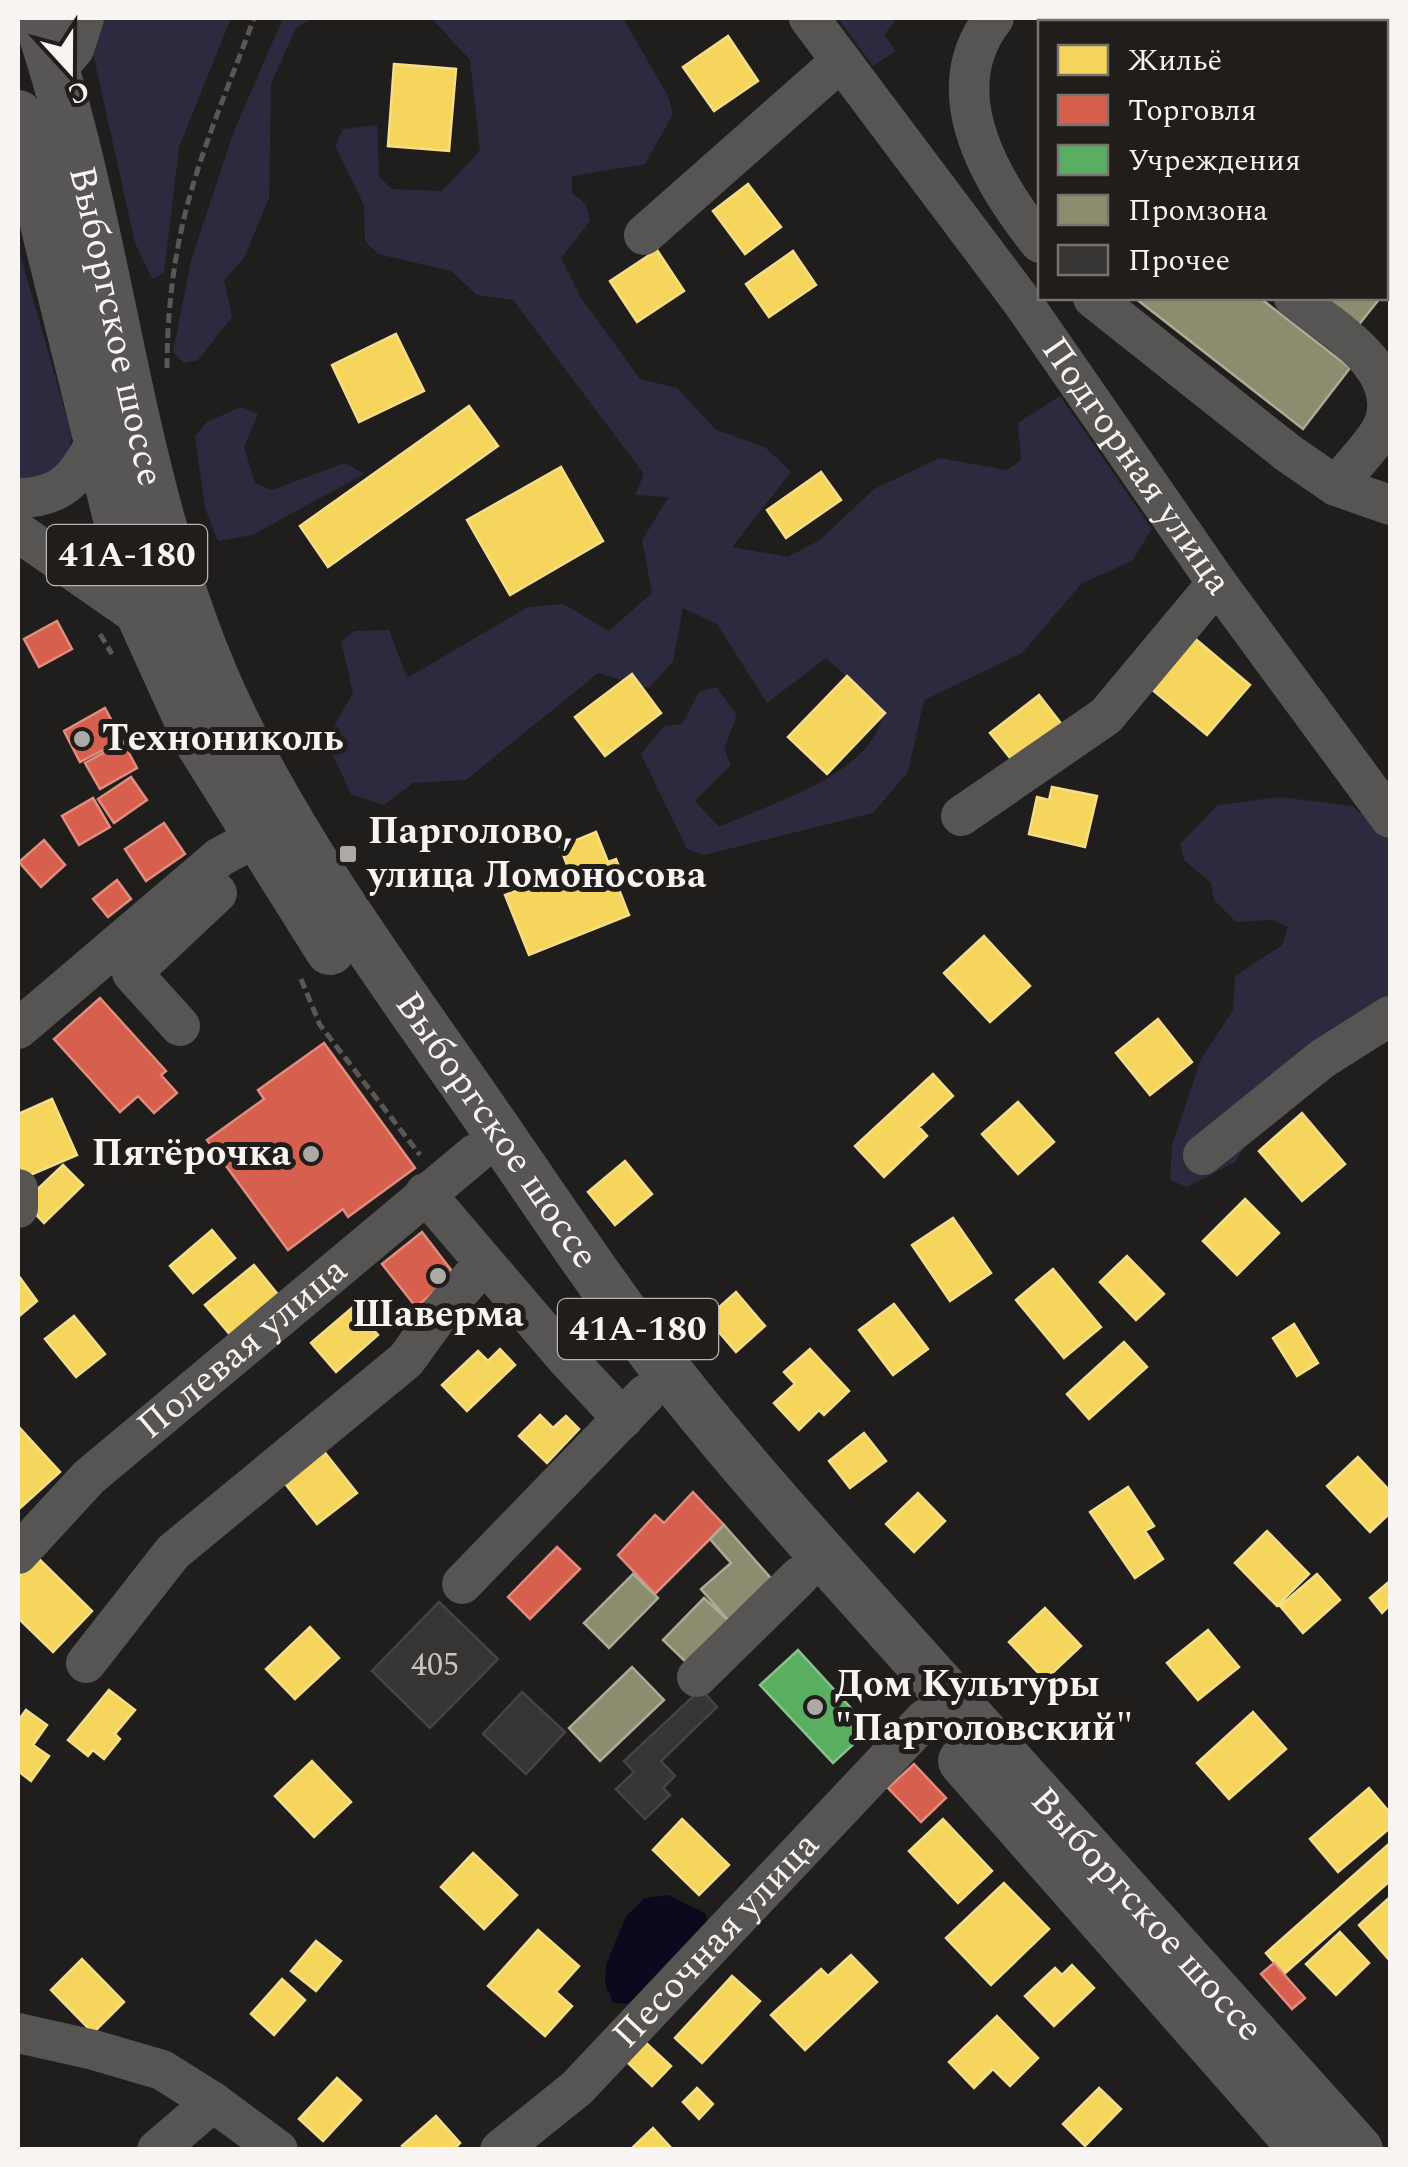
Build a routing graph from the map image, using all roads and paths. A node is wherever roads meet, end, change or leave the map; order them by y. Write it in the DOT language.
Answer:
graph roads {
  1 [pos="38,18"];
  2 [pos="84,18"];
  3 [pos="254,18"];
  4 [pos="810,18"];
  5 [pos="994,18"];
  6 [pos="841,61"];
  7 [pos="56,70"];
  8 [pos="18,116"];
  9 [pos="644,235"];
  10 [pos="1038,242"];
  11 [pos="1096,300"];
  12 [pos="1297,300"];
  13 [pos="166,375"];
  14 [pos="98,438"];
  15 [pos="1336,486"];
  16 [pos="18,498"];
  17 [pos="1390,505"];
  18 [pos="20,539"];
  19 [pos="1217,583"];
  20 [pos="143,619"];
  21 [pos="961,816"];
  22 [pos="1390,818"];
  23 [pos="263,847"];
  24 [pos="298,971"];
  25 [pos="1390,1016"];
  26 [pos="180,1026"];
  27 [pos="18,1028"];
  28 [pos="1203,1155"];
  29 [pos="447,1176"];
  30 [pos="18,1189"];
  31 [pos="18,1208"];
  32 [pos="484,1262"];
  33 [pos="635,1407"];
  34 [pos="18,1554"];
  35 [pos="800,1576"];
  36 [pos="462,1584"];
  37 [pos="86,1664"];
  38 [pos="697,1677"];
  39 [pos="925,1719"];
  40 [pos="18,2033"];
  41 [pos="213,2102"];
  42 [pos="157,2150"];
  43 [pos="278,2150"];
  44 [pos="500,2150"];
  45 [pos="1305,2150"];
  46 [pos="1358,2150"];
  1 -- 7 [label="main road, Выборгское шоссе / 41А-180"];
  2 -- 7 [label="street"];
  3 -- 13 [label="path"];
  4 -- 6 [label="street, Подгорная улица"];
  5 -- 10 [label="street"];
  6 -- 9 [label="street"];
  6 -- 19 [label="street, Подгорная улица"];
  7 -- 46 [label="main road, Выборгское шоссе / 41А-180"];
  8 -- 14 [label="main road, Выборгское шоссе / 41А-180"];
  11 -- 15 [label="street"];
  12 -- 15 [label="street"];
  14 -- 16 [label="street"];
  14 -- 20 [label="main road, Выборгское шоссе / 41А-180"];
  15 -- 17 [label="street"];
  18 -- 20 [label="street"];
  19 -- 21 [label="street"];
  19 -- 22 [label="street, Подгорная улица"];
  20 -- 23 [label="main road, Выборгское шоссе / 41А-180"];
  23 -- 26 [label="street"];
  23 -- 27 [label="street"];
  23 -- 29 [label="main road, Выборгское шоссе / 41А-180"];
  24 -- 29 [label="path"];
  25 -- 28 [label="street"];
  29 -- 32 [label="street"];
  29 -- 33 [label="main road, Выборгское шоссе / 41А-180"];
  29 -- 34 [label="street, Полевая улица"];
  30 -- 31 [label="street"];
  32 -- 33 [label="street"];
  32 -- 37 [label="street"];
  33 -- 35 [label="main road, Выборгское шоссе / 41А-180"];
  33 -- 36 [label="street"];
  35 -- 38 [label="street"];
  35 -- 39 [label="main road, Выборгское шоссе / 41А-180"];
  39 -- 44 [label="street, Песочная улица"];
  39 -- 45 [label="main road, Выборгское шоссе / 41А-180"];
  40 -- 41 [label="street"];
  41 -- 42 [label="street"];
  41 -- 43 [label="street"];
}
